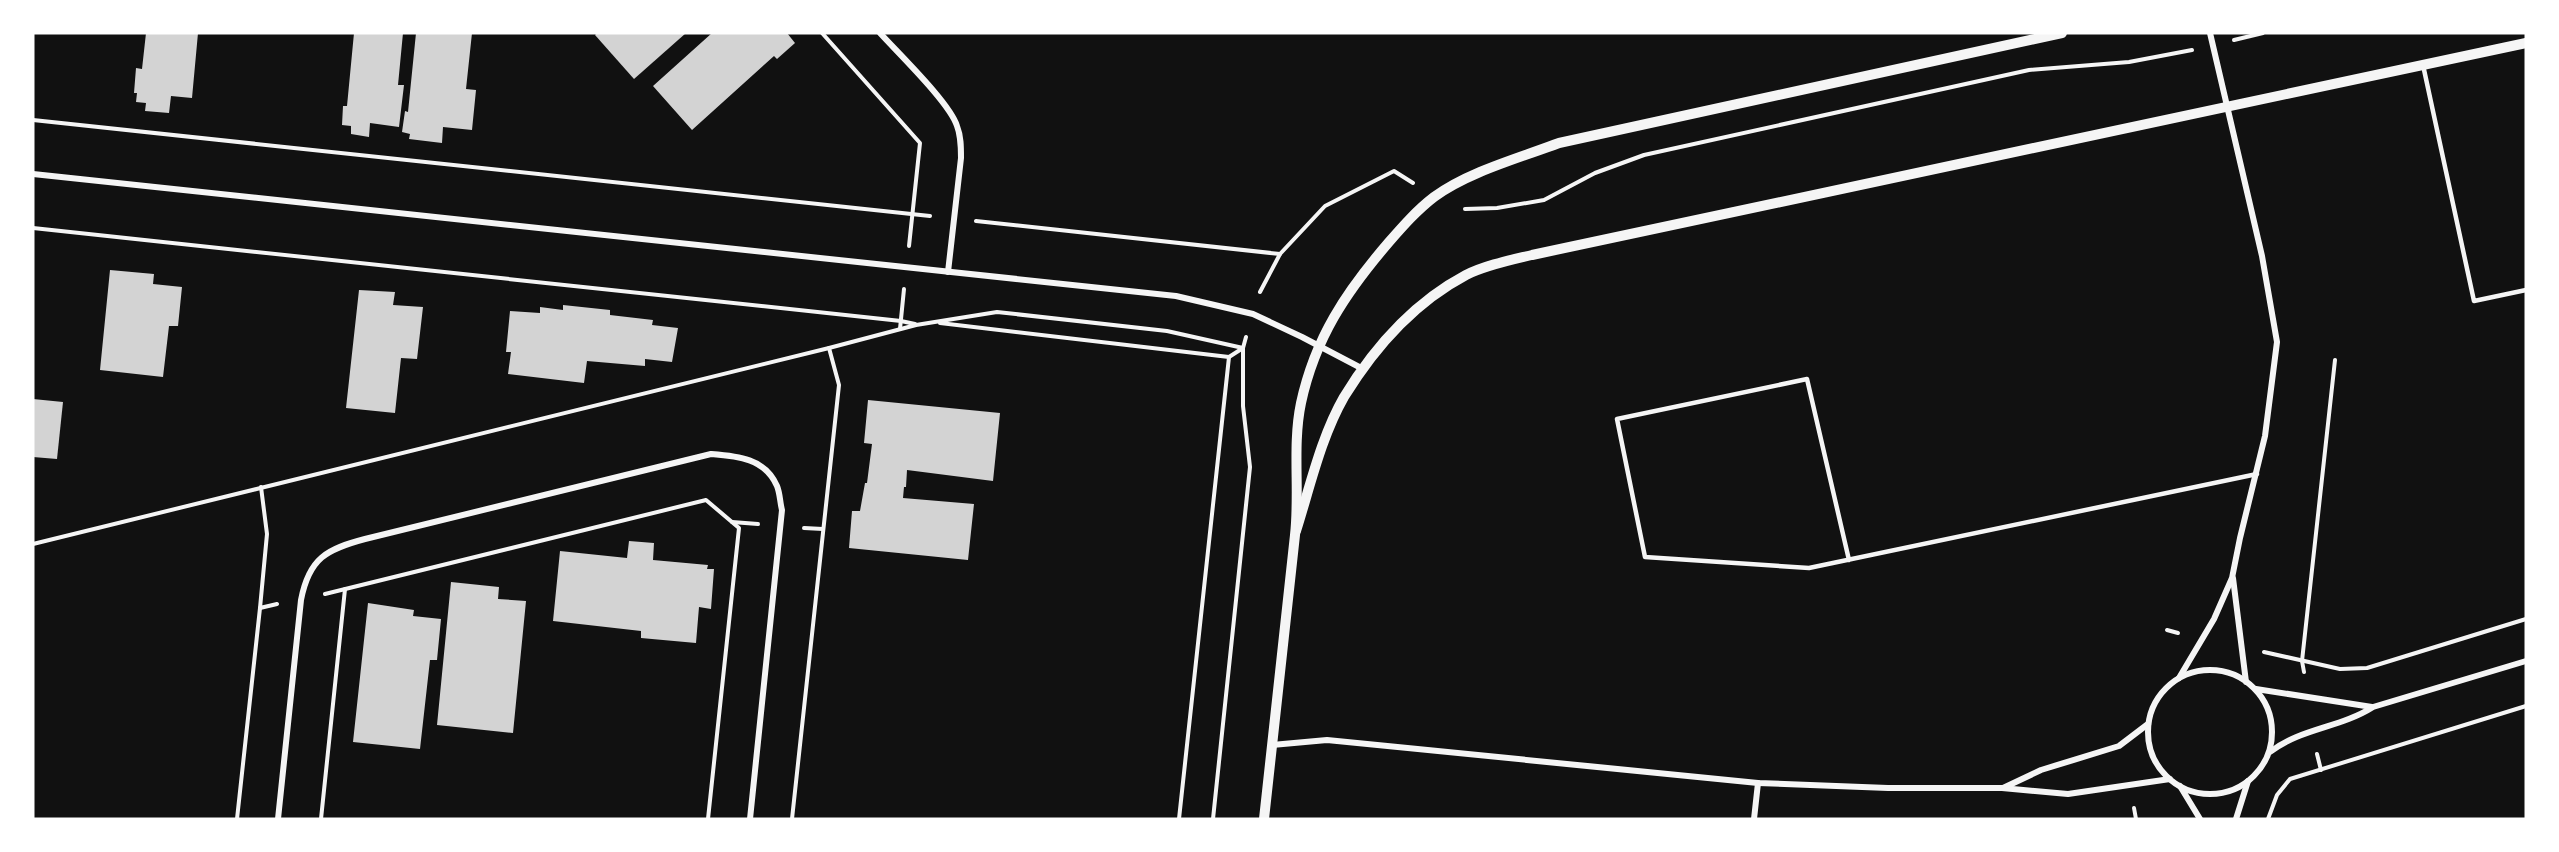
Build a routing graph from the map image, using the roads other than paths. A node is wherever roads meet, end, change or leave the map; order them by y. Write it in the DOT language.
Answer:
graph roads {
  1 [pos="880,33"];
  2 [pos="2062,33"];
  3 [pos="2210,33"];
  4 [pos="2526,43"];
  5 [pos="2423,65"];
  6 [pos="2226,108"];
  7 [pos="33,174"];
  8 [pos="948,272"];
  9 [pos="2526,290"];
  10 [pos="1319,346"];
  11 [pos="1363,370"];
  12 [pos="2257,474"];
  13 [pos="1296,531"];
  14 [pos="1849,560"];
  15 [pos="2232,578"];
  16 [pos="2526,661"];
  17 [pos="2179,678"];
  18 [pos="2246,682"];
  19 [pos="2256,689"];
  20 [pos="2373,707"];
  21 [pos="2148,724"];
  22 [pos="1272,745"];
  23 [pos="2270,752"];
  24 [pos="2170,779"];
  25 [pos="2248,781"];
  26 [pos="1758,783"];
  27 [pos="2180,786"];
  28 [pos="2002,788"];
  29 [pos="278,819"];
  30 [pos="750,819"];
  31 [pos="1264,819"];
  32 [pos="1754,819"];
  33 [pos="2200,819"];
  34 [pos="2236,819"];
  1 -- 8 [label="street"];
  2 -- 10 [label="street"];
  3 -- 6 [label="street"];
  4 -- 5 [label="street"];
  5 -- 6 [label="street"];
  5 -- 9 [label="lane"];
  6 -- 11 [label="street"];
  6 -- 12 [label="street"];
  7 -- 8 [label="street"];
  8 -- 10 [label="street"];
  10 -- 11 [label="street"];
  10 -- 13 [label="street"];
  11 -- 13 [label="street"];
  12 -- 14 [label="lane"];
  12 -- 15 [label="street"];
  13 -- 22 [label="street"];
  14 -- 14 [label="lane"];
  15 -- 17 [label="street"];
  15 -- 18 [label="street"];
  16 -- 20 [label="street"];
  17 -- 18 [label="street"];
  17 -- 21 [label="street"];
  18 -- 19 [label="street"];
  19 -- 20 [label="street"];
  19 -- 23 [label="street"];
  20 -- 23 [label="street"];
  21 -- 24 [label="street"];
  21 -- 28 [label="street"];
  22 -- 26 [label="street"];
  22 -- 31 [label="street"];
  23 -- 25 [label="street"];
  24 -- 27 [label="street"];
  24 -- 28 [label="street"];
  25 -- 27 [label="street"];
  25 -- 34 [label="street"];
  26 -- 28 [label="street"];
  26 -- 32 [label="street"];
  27 -- 33 [label="street"];
  29 -- 30 [label="street"];
}
